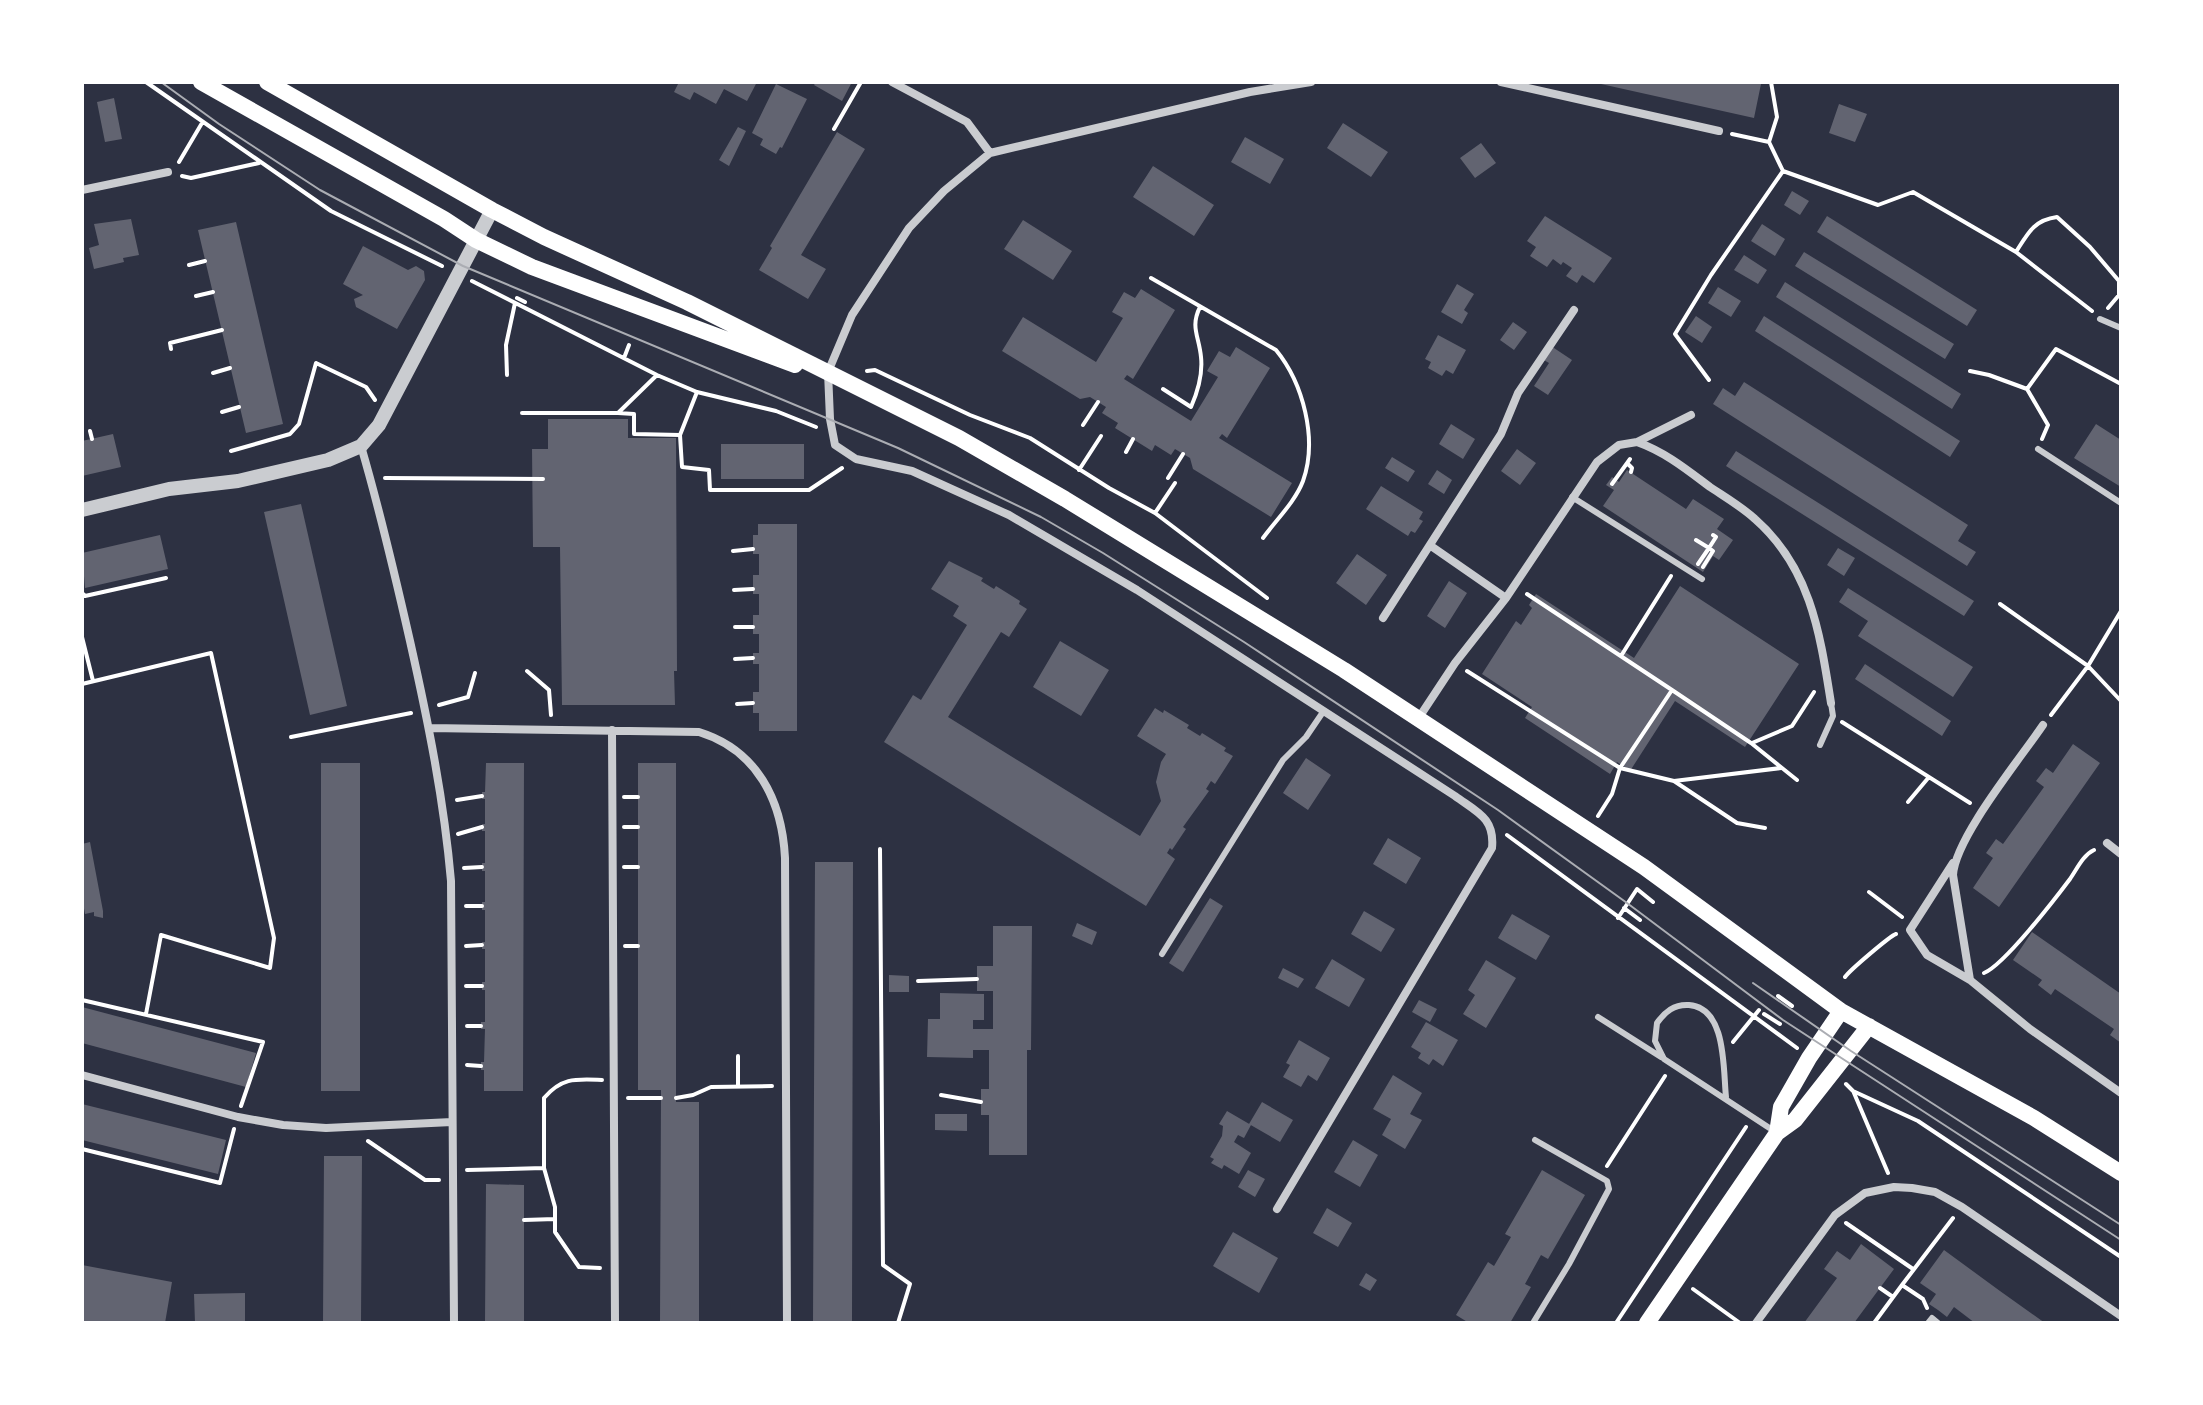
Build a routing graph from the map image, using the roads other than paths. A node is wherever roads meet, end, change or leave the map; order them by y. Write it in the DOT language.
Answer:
graph roads {
  1 [pos="201,82"];
  2 [pos="267,82"];
  3 [pos="892,82"];
  4 [pos="1246,82"];
  5 [pos="1311,82"];
  6 [pos="1501,82"];
  7 [pos="1250,92"];
  8 [pos="1719,131"];
  9 [pos="990,153"];
  10 [pos="168,172"];
  11 [pos="82,190"];
  12 [pos="492,210"];
  13 [pos="476,240"];
  14 [pos="1574,310"];
  15 [pos="2100,319"];
  16 [pos="2121,328"];
  17 [pos="828,372"];
  18 [pos="1691,415"];
  19 [pos="1637,442"];
  20 [pos="361,446"];
  21 [pos="2038,449"];
  22 [pos="1572,497"];
  23 [pos="2121,503"];
  24 [pos="82,510"];
  25 [pos="1431,546"];
  26 [pos="1702,579"];
  27 [pos="1506,598"];
  28 [pos="1383,618"];
  29 [pos="1831,703"];
  30 [pos="1323,712"];
  31 [pos="1418,719"];
  32 [pos="2043,725"];
  33 [pos="430,728"];
  34 [pos="612,730"];
  35 [pos="1820,745"];
  36 [pos="2107,843"];
  37 [pos="2121,854"];
  38 [pos="1954,862"];
  39 [pos="1162,954"];
  40 [pos="1970,980"];
  41 [pos="1841,1011"];
  42 [pos="1598,1017"];
  43 [pos="1869,1026"];
  44 [pos="1664,1059"];
  45 [pos="82,1075"];
  46 [pos="2121,1093"];
  47 [pos="1726,1097"];
  48 [pos="452,1122"];
  49 [pos="1777,1133"];
  50 [pos="1535,1140"];
  51 [pos="2121,1173"];
  52 [pos="1277,1209"];
  53 [pos="2121,1316"];
  54 [pos="454,1323"];
  55 [pos="615,1323"];
  56 [pos="787,1323"];
  57 [pos="1533,1323"];
  58 [pos="1647,1323"];
  59 [pos="1756,1323"];
  1 -- 13 [label="main road"];
  2 -- 12 [label="main road"];
  3 -- 9 [label="street"];
  4 -- 7 [label="street"];
  5 -- 7 [label="street"];
  6 -- 8 [label="street"];
  7 -- 9 [label="street"];
  9 -- 17 [label="street"];
  10 -- 11 [label="street"];
  12 -- 13 [label="street"];
  12 -- 17 [label="main road"];
  13 -- 17 [label="main road"];
  13 -- 20 [label="street"];
  14 -- 25 [label="street"];
  15 -- 16 [label="lane"];
  17 -- 30 [label="street"];
  17 -- 31 [label="main road"];
  18 -- 19 [label="street"];
  19 -- 22 [label="street"];
  19 -- 29 [label="street"];
  20 -- 24 [label="street"];
  20 -- 33 [label="street"];
  21 -- 23 [label="lane"];
  22 -- 26 [label="lane"];
  22 -- 27 [label="street"];
  25 -- 27 [label="street"];
  25 -- 28 [label="street"];
  27 -- 31 [label="street"];
  29 -- 35 [label="lane"];
  30 -- 39 [label="lane"];
  30 -- 52 [label="street"];
  31 -- 41 [label="main road"];
  32 -- 38 [label="street"];
  33 -- 34 [label="street"];
  33 -- 48 [label="street"];
  34 -- 55 [label="street"];
  34 -- 56 [label="street"];
  36 -- 37 [label="street"];
  38 -- 40 [label="street"];
  38 -- 40 [label="street"];
  40 -- 46 [label="street"];
  41 -- 43 [label="main road"];
  41 -- 49 [label="main road"];
  42 -- 44 [label="lane"];
  43 -- 49 [label="main road"];
  43 -- 51 [label="main road"];
  44 -- 47 [label="lane"];
  44 -- 47 [label="lane"];
  45 -- 48 [label="street"];
  47 -- 49 [label="lane"];
  48 -- 54 [label="street"];
  49 -- 58 [label="main road"];
  50 -- 57 [label="lane"];
  53 -- 59 [label="street"];
}
